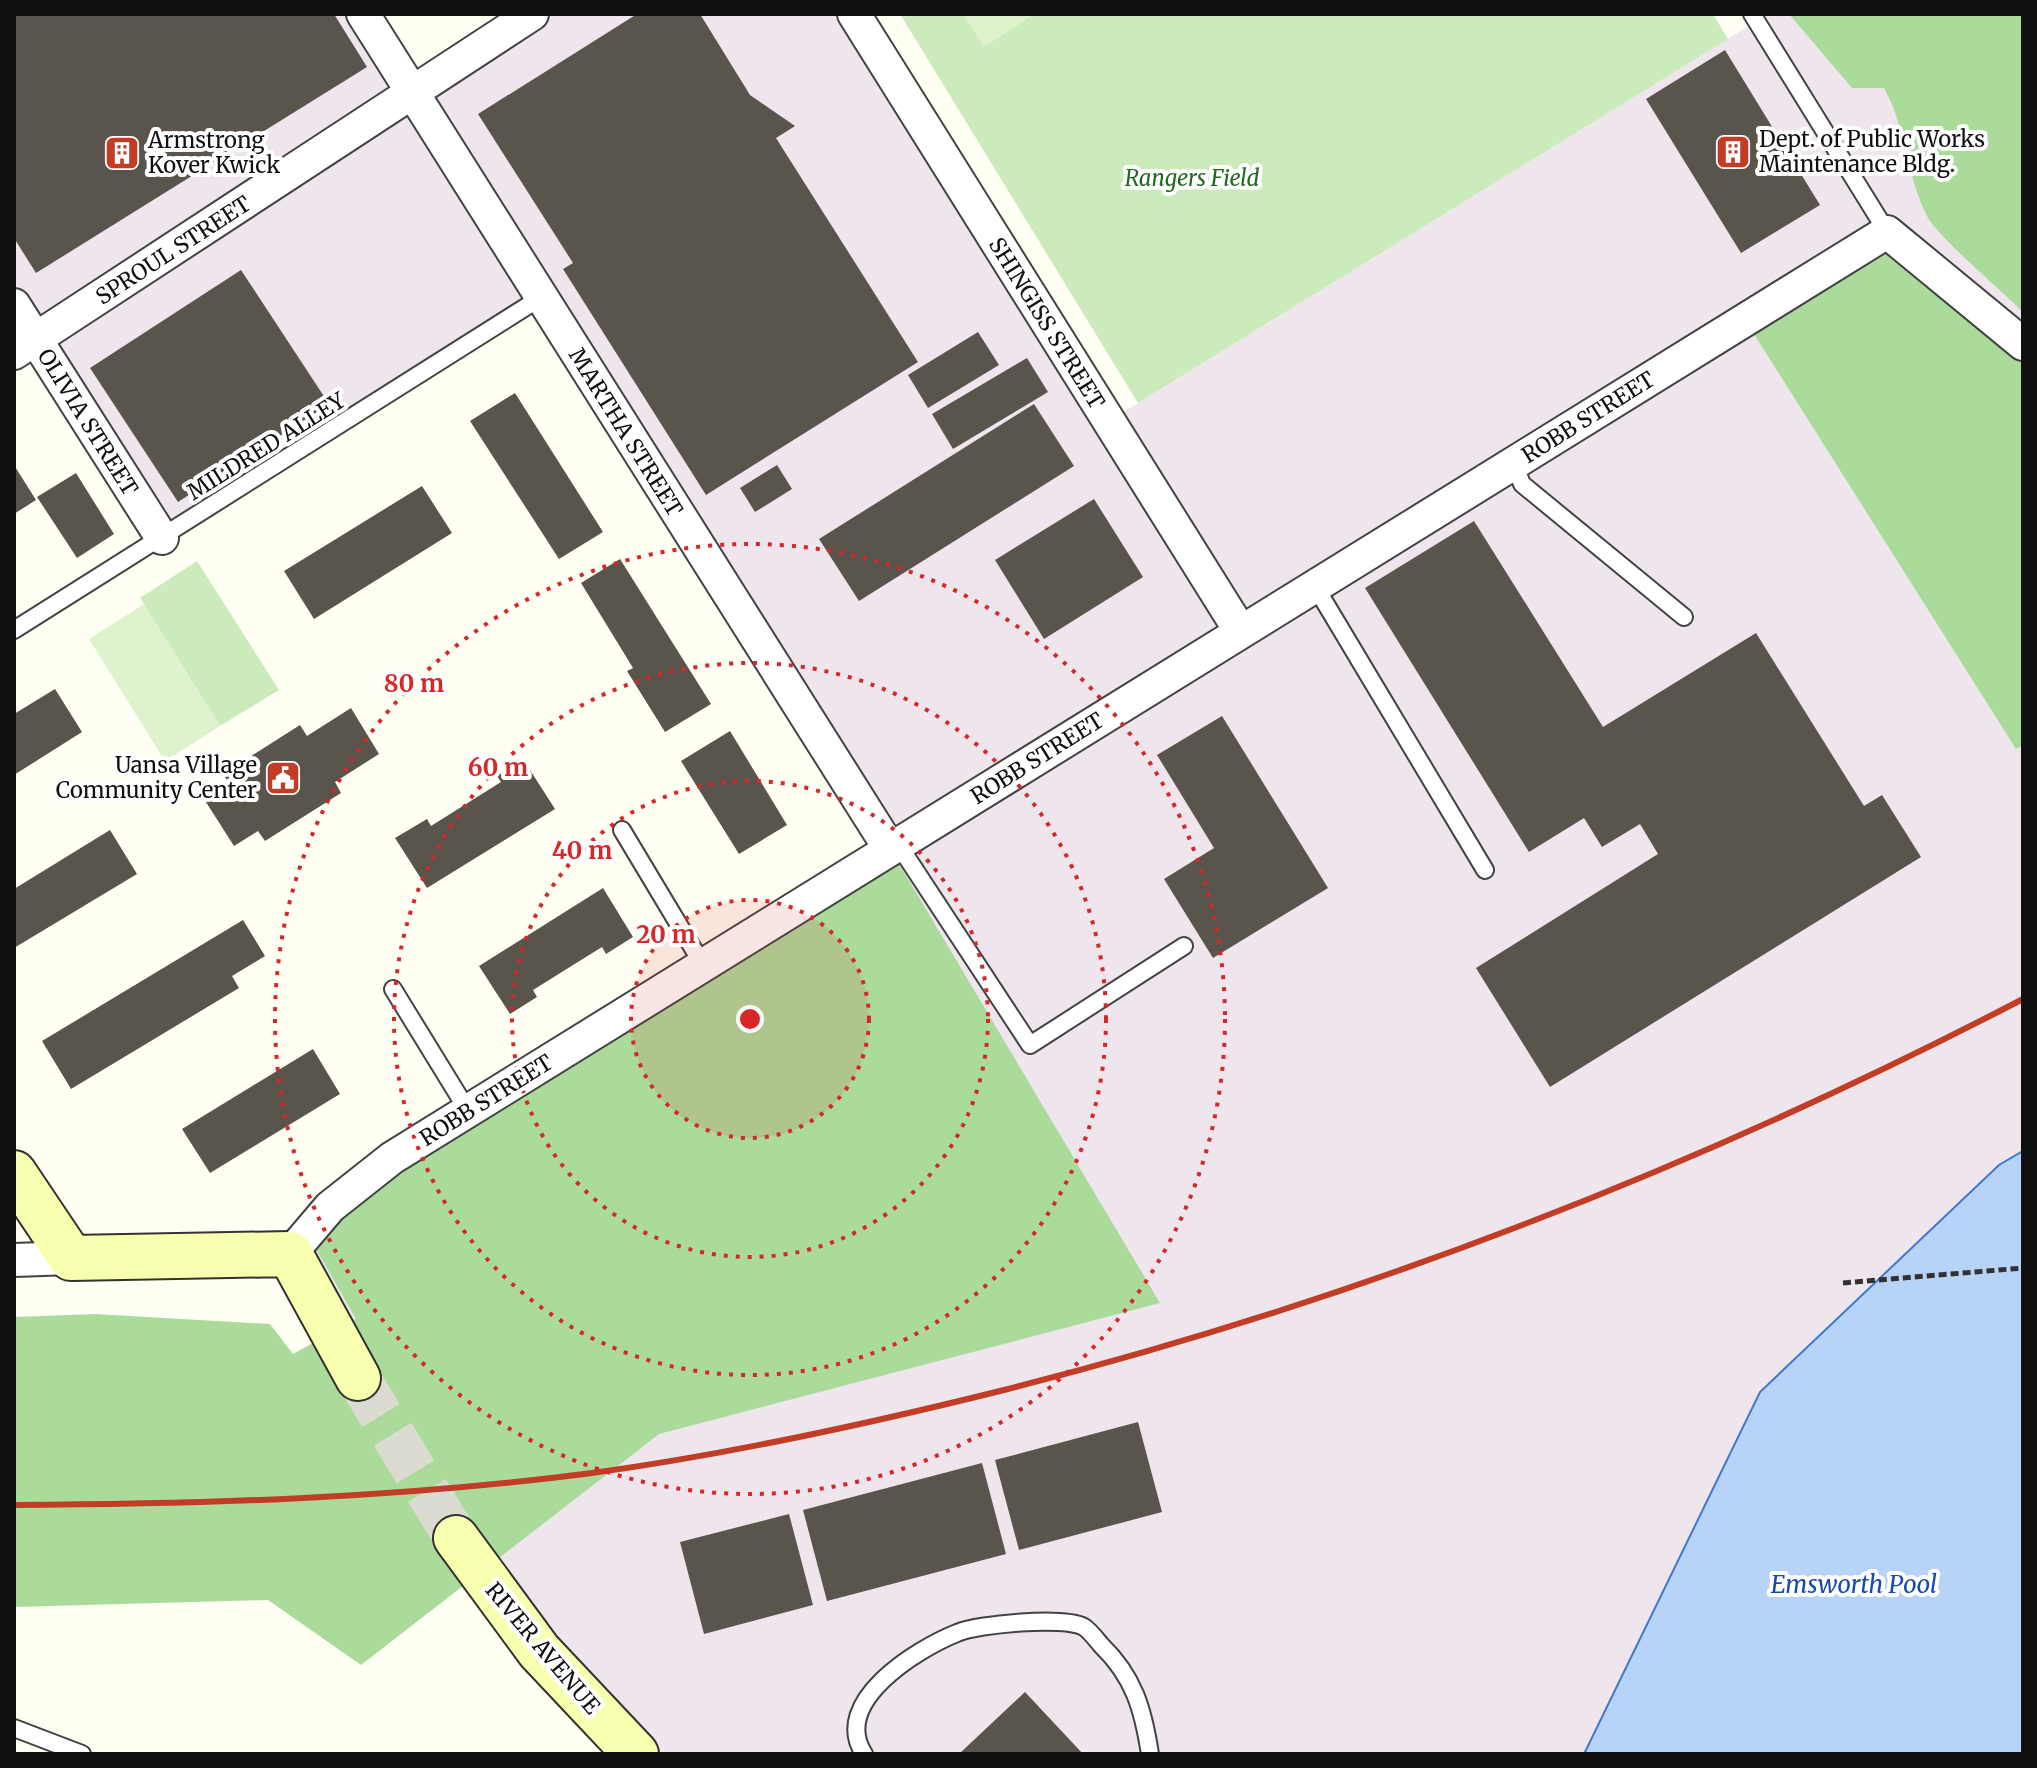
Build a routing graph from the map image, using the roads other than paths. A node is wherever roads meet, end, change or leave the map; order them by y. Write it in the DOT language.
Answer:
graph roads {
  1 [pos="363,14"];
  2 [pos="532,14"];
  3 [pos="854,14"];
  4 [pos="1752,14"];
  5 [pos="412,93"];
  6 [pos="1887,232"];
  7 [pos="540,298"];
  8 [pos="14,305"];
  9 [pos="2023,344"];
  10 [pos="25,346"];
  11 [pos="1514,463"];
  12 [pos="162,538"];
  13 [pos="1315,586"];
  14 [pos="1684,617"];
  15 [pos="14,630"];
  16 [pos="1241,632"];
  17 [pos="622,830"];
  18 [pos="894,847"];
  19 [pos="1485,870"];
  20 [pos="1184,946"];
  21 [pos="703,965"];
  22 [pos="393,989"];
  23 [pos="468,1111"];
  24 [pos="14,1173"];
  25 [pos="290,1254"];
  26 [pos="71,1258"];
  27 [pos="14,1260"];
  28 [pos="358,1378"];
  29 [pos="456,1538"];
  30 [pos="14,1728"];
  31 [pos="82,1754"];
  32 [pos="636,1754"];
  33 [pos="864,1754"];
  34 [pos="1150,1754"];
  1 -- 5 [label="street, MARTHA STREET"];
  2 -- 5 [label="street, SPROUL STREET"];
  3 -- 16 [label="street, SHINGISS STREET"];
  4 -- 6 [label="lane"];
  5 -- 7 [label="street, MARTHA STREET"];
  5 -- 10 [label="street, SPROUL STREET"];
  6 -- 9 [label="street"];
  6 -- 11 [label="street, ROBB STREET"];
  7 -- 12 [label="lane, MILDRED ALLEY"];
  7 -- 18 [label="street, MARTHA STREET"];
  8 -- 10 [label="street, OLIVIA STREET"];
  10 -- 12 [label="street, OLIVIA STREET"];
  11 -- 13 [label="street, ROBB STREET"];
  11 -- 14 [label="lane"];
  12 -- 15 [label="lane, MILDRED ALLEY"];
  13 -- 16 [label="street, ROBB STREET"];
  13 -- 19 [label="lane"];
  16 -- 18 [label="street, ROBB STREET"];
  17 -- 21 [label="lane"];
  18 -- 20 [label="lane"];
  18 -- 21 [label="street, ROBB STREET"];
  21 -- 23 [label="street, ROBB STREET"];
  22 -- 23 [label="lane"];
  23 -- 25 [label="street, ROBB STREET"];
  24 -- 26 [label="street"];
  25 -- 26 [label="street"];
  25 -- 28 [label="street"];
  26 -- 27 [label="street"];
  29 -- 32 [label="street, RIVER AVENUE"];
  30 -- 31 [label="lane"];
  33 -- 34 [label="lane"];
}
